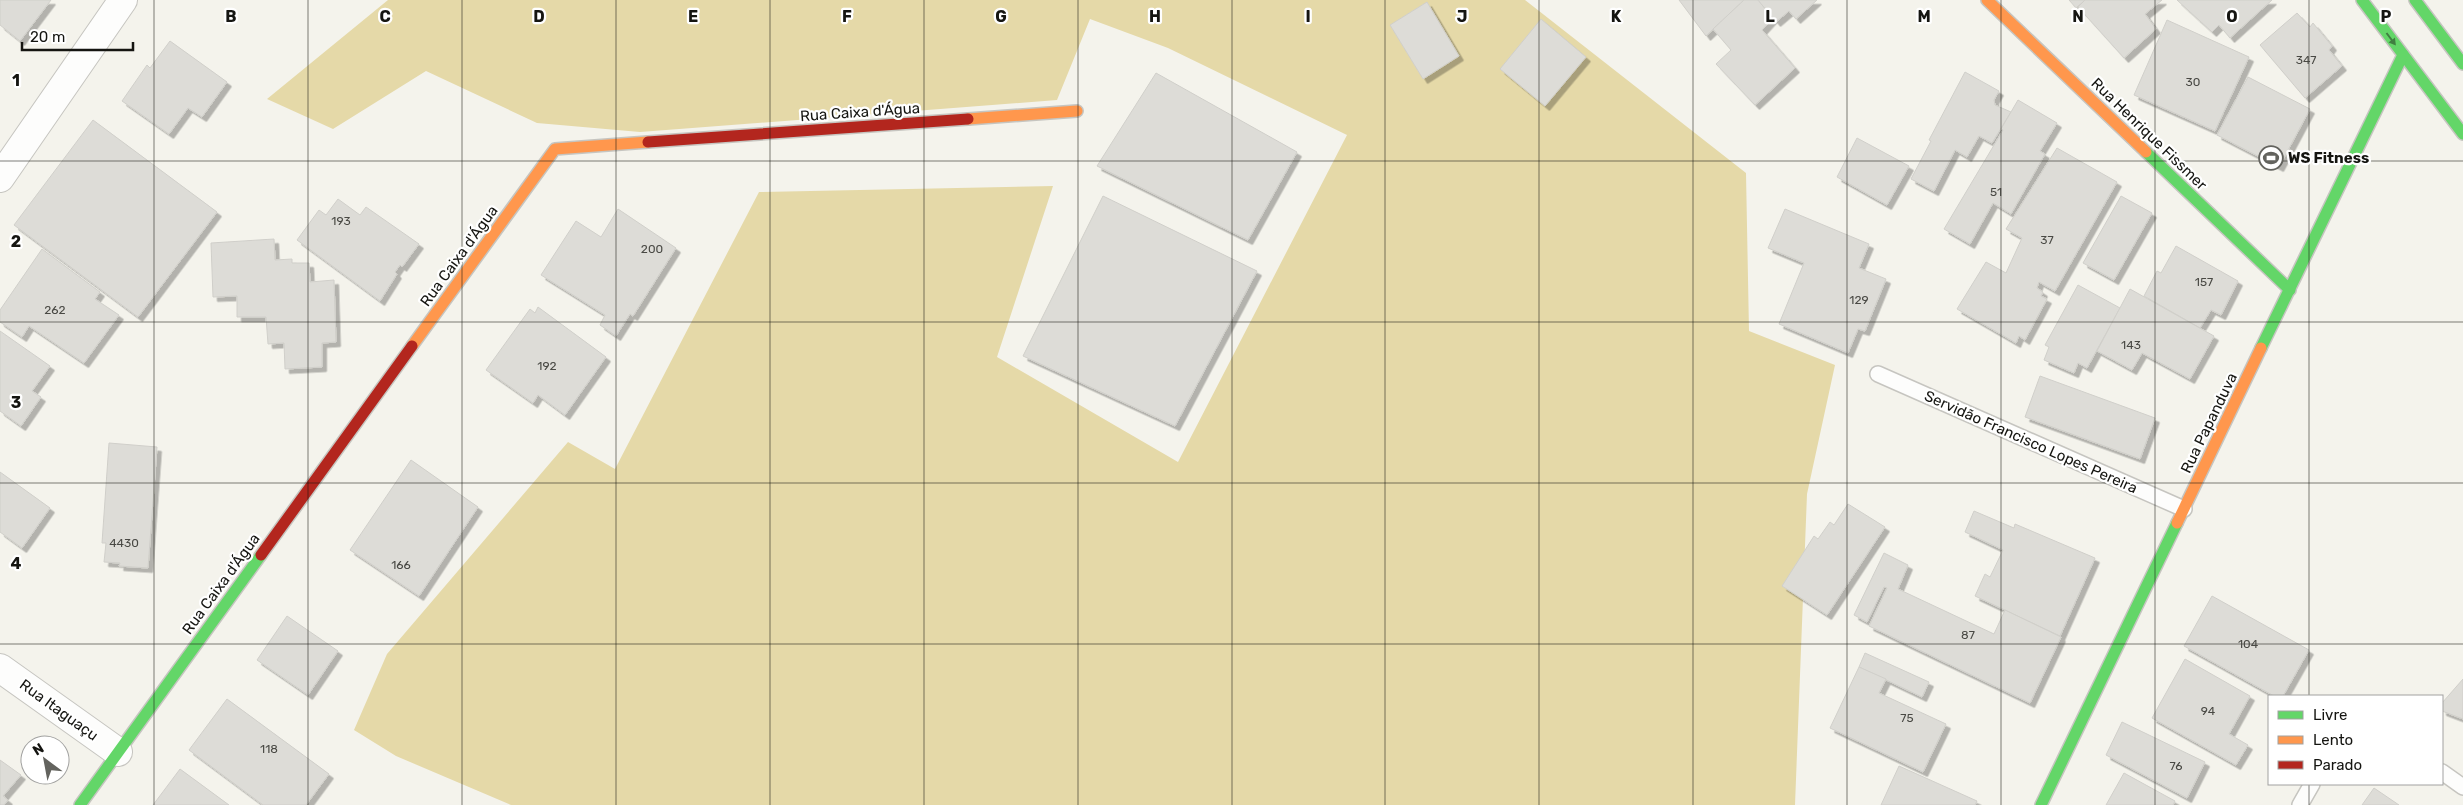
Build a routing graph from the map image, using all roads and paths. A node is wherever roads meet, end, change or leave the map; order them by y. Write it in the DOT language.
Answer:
graph roads {
  1 [pos="123,0"];
  2 [pos="1987,0"];
  3 [pos="2362,0"];
  4 [pos="2423,4"];
  5 [pos="2403,55"];
  6 [pos="2463,64"];
  7 [pos="1077,111"];
  8 [pos="2463,134"];
  9 [pos="0,178"];
  10 [pos="2290,290"];
  11 [pos="1878,374"];
  12 [pos="2184,509"];
  13 [pos="0,668"];
  14 [pos="118,752"];
  15 [pos="2443,773"];
  16 [pos="2311,785"];
  17 [pos="2463,787"];
  18 [pos="80,805"];
  19 [pos="2041,805"];
  20 [pos="2300,805"];
  1 -- 9 [label="street"];
  2 -- 10 [label="street, Rua Henrique Fissmer"];
  3 -- 5 [label="street, one-way"];
  4 -- 6 [label="street"];
  5 -- 8 [label="street"];
  5 -- 10 [label="street, Rua Papanduva"];
  7 -- 14 [label="street, Rua Caixa d'Água"];
  10 -- 12 [label="street, Rua Papanduva"];
  11 -- 12 [label="lane, Servidão Francisco Lopes Pereira"];
  12 -- 19 [label="street, Rua Papanduva"];
  13 -- 14 [label="street, Rua Itaguaçu"];
  14 -- 18 [label="street, Rua Caixa d'Água"];
  15 -- 17 [label="lane"];
  16 -- 20 [label="lane"];
}
